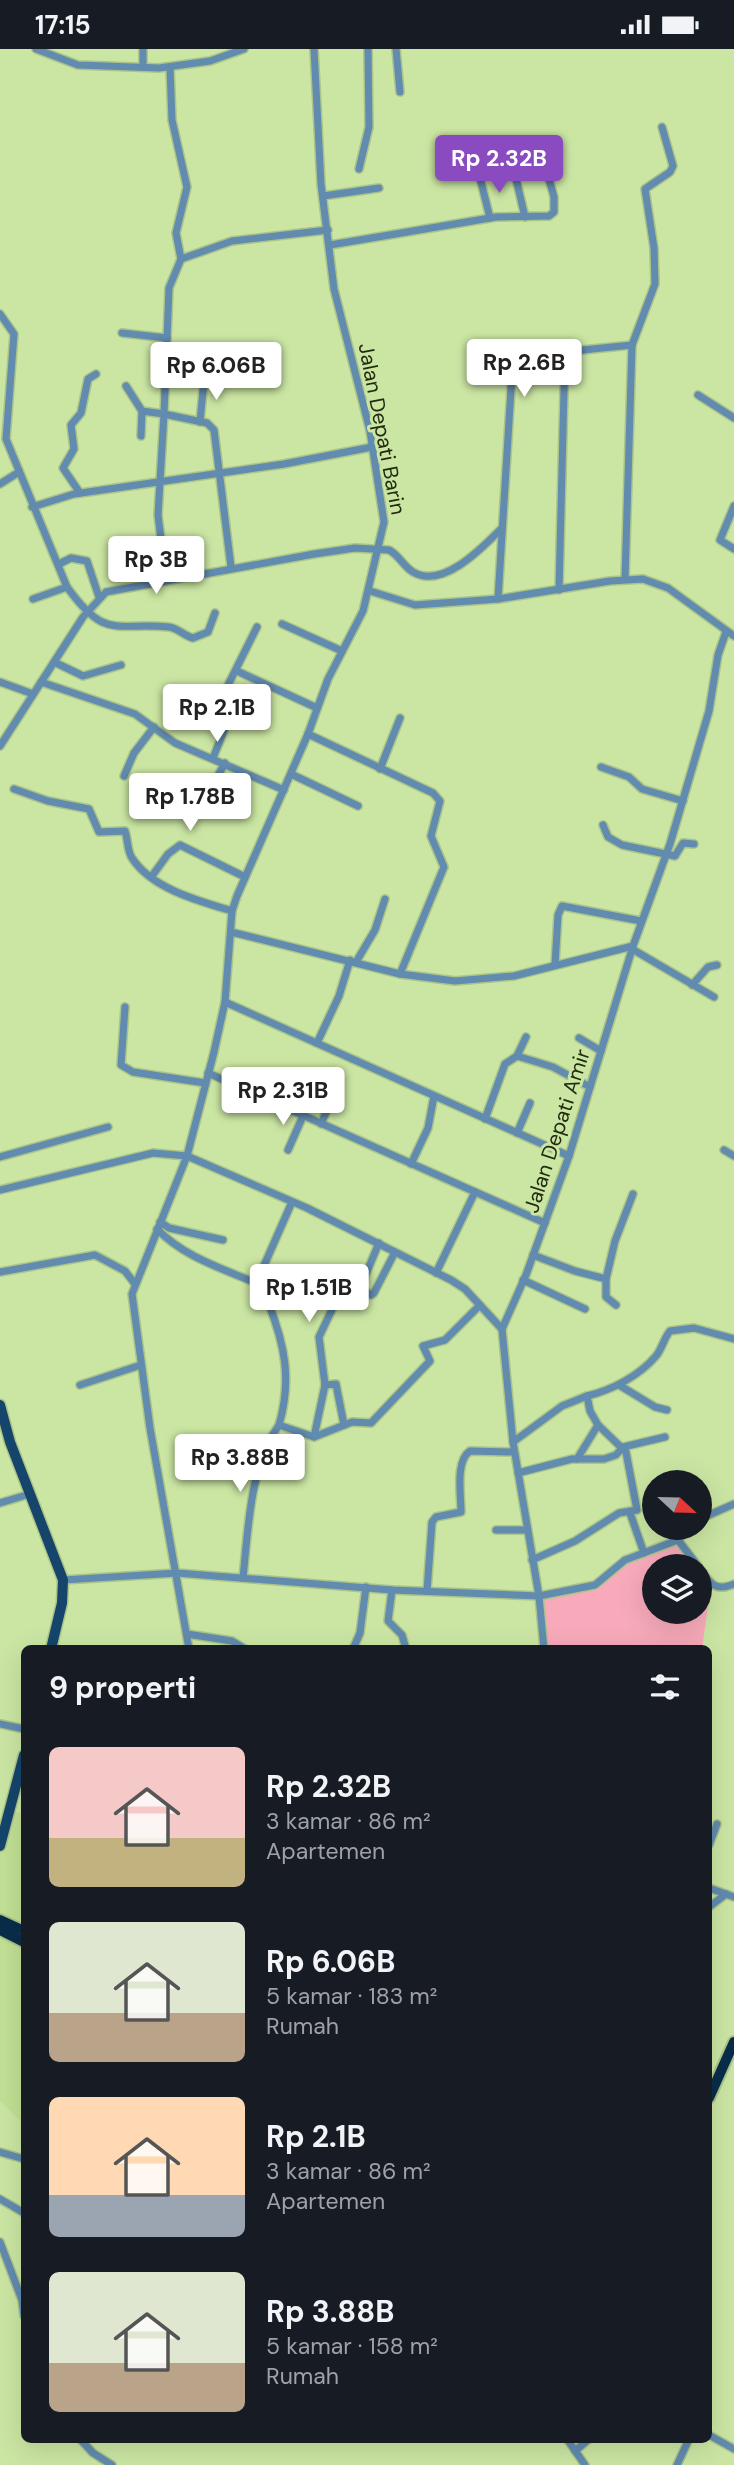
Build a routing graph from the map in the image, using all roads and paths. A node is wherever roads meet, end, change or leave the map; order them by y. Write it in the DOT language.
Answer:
graph roads {
  1 [pos="36,49"];
  2 [pos="142,49"];
  3 [pos="244,49"];
  4 [pos="314,49"];
  5 [pos="368,49"];
  6 [pos="396,49"];
  7 [pos="143,66"];
  8 [pos="170,68"];
  9 [pos="400,92"];
  10 [pos="663,127"];
  11 [pos="359,169"];
  12 [pos="514,170"];
  13 [pos="480,178"];
  14 [pos="549,179"];
  15 [pos="379,188"];
  16 [pos="323,197"];
  17 [pos="525,217"];
  18 [pos="490,218"];
  19 [pos="328,230"];
  20 [pos="330,245"];
  21 [pos="181,259"];
  22 [pos="0,314"];
  23 [pos="122,333"];
  24 [pos="167,338"];
  25 [pos="632,345"];
  26 [pos="565,351"];
  27 [pos="96,374"];
  28 [pos="204,380"];
  29 [pos="126,386"];
  30 [pos="698,394"];
  31 [pos="142,411"];
  32 [pos="164,414"];
  33 [pos="734,418"];
  34 [pos="200,422"];
  35 [pos="141,436"];
  36 [pos="3,439"];
  37 [pos="372,447"];
  38 [pos="19,472"];
  39 [pos="217,472"];
  40 [pos="158,481"];
  41 [pos="0,484"];
  42 [pos="80,493"];
  43 [pos="734,506"];
  44 [pos="32,507"];
  45 [pos="502,528"];
  46 [pos="378,549"];
  47 [pos="734,549"];
  48 [pos="59,564"];
  49 [pos="231,567"];
  50 [pos="625,579"];
  51 [pos="166,580"];
  52 [pos="67,587"];
  53 [pos="559,590"];
  54 [pos="370,591"];
  55 [pos="99,597"];
  56 [pos="33,599"];
  57 [pos="498,599"];
  58 [pos="87,612"];
  59 [pos="215,613"];
  60 [pos="282,624"];
  61 [pos="257,627"];
  62 [pos="730,634"];
  63 [pos="342,651"];
  64 [pos="54,662"];
  65 [pos="121,665"];
  66 [pos="237,671"];
  67 [pos="0,682"];
  68 [pos="41,682"];
  69 [pos="33,694"];
  70 [pos="317,708"];
  71 [pos="400,718"];
  72 [pos="154,727"];
  73 [pos="308,734"];
  74 [pos="0,746"];
  75 [pos="214,758"];
  76 [pos="225,763"];
  77 [pos="601,767"];
  78 [pos="380,769"];
  79 [pos="291,774"];
  80 [pos="124,776"];
  81 [pos="13,789"];
  82 [pos="284,790"];
  83 [pos="683,801"];
  84 [pos="203,802"];
  85 [pos="358,806"];
  86 [pos="603,825"];
  87 [pos="694,844"];
  88 [pos="666,854"];
  89 [pos="152,876"];
  90 [pos="245,877"];
  91 [pos="386,898"];
  92 [pos="232,911"];
  93 [pos="641,921"];
  94 [pos="231,932"];
  95 [pos="632,947"];
  96 [pos="353,961"];
  97 [pos="555,965"];
  98 [pos="717,965"];
  99 [pos="400,974"];
  100 [pos="692,985"];
  101 [pos="714,997"];
  102 [pos="225,1002"];
  103 [pos="125,1007"];
  104 [pos="526,1037"];
  105 [pos="579,1038"];
  106 [pos="317,1044"];
  107 [pos="601,1051"];
  108 [pos="517,1056"];
  109 [pos="208,1073"];
  110 [pos="205,1083"];
  111 [pos="337,1087"];
  112 [pos="590,1087"];
  113 [pos="434,1096"];
  114 [pos="530,1103"];
  115 [pos="303,1116"];
  116 [pos="485,1119"];
  117 [pos="321,1124"];
  118 [pos="107,1127"];
  119 [pos="517,1133"];
  120 [pos="289,1150"];
  121 [pos="723,1150"];
  122 [pos="187,1156"];
  123 [pos="569,1156"];
  124 [pos="734,1156"];
  125 [pos="0,1157"];
  126 [pos="411,1164"];
  127 [pos="0,1190"];
  128 [pos="475,1192"];
  129 [pos="634,1195"];
  130 [pos="292,1202"];
  131 [pos="545,1223"];
  132 [pos="159,1228"];
  133 [pos="223,1240"];
  134 [pos="379,1243"];
  135 [pos="395,1252"];
  136 [pos="533,1255"];
  137 [pos="0,1272"];
  138 [pos="436,1273"];
  139 [pos="606,1279"];
  140 [pos="523,1280"];
  141 [pos="256,1283"];
  142 [pos="135,1284"];
  143 [pos="360,1289"];
  144 [pos="480,1305"];
  145 [pos="616,1305"];
  146 [pos="584,1309"];
  147 [pos="502,1329"];
  148 [pos="734,1339"];
  149 [pos="141,1365"];
  150 [pos="79,1385"];
  151 [pos="324,1385"];
  152 [pos="620,1385"];
  153 [pos="587,1397"];
  154 [pos="0,1405"];
  155 [pos="667,1410"];
  156 [pos="279,1425"];
  157 [pos="345,1425"];
  158 [pos="598,1425"];
  159 [pos="314,1437"];
  160 [pos="665,1437"];
  161 [pos="513,1442"];
  162 [pos="5,1443"];
  163 [pos="623,1447"];
  164 [pos="514,1452"];
  165 [pos="577,1459"];
  166 [pos="518,1473"];
  167 [pos="30,1494"];
  168 [pos="0,1503"];
  169 [pos="734,1504"];
  170 [pos="630,1513"];
  171 [pos="712,1514"];
  172 [pos="496,1530"];
  173 [pos="527,1530"];
  174 [pos="679,1541"];
  175 [pos="644,1553"];
  176 [pos="689,1554"];
  177 [pos="532,1560"];
  178 [pos="177,1573"];
  179 [pos="243,1578"];
  180 [pos="63,1580"];
  181 [pos="712,1582"];
  182 [pos="734,1584"];
  183 [pos="366,1587"];
  184 [pos="392,1590"];
  185 [pos="427,1591"];
  186 [pos="539,1596"];
  187 [pos="187,1634"];
  188 [pos="52,1645"];
  189 [pos="188,1645"];
  190 [pos="239,1645"];
  191 [pos="356,1645"];
  192 [pos="405,1645"];
  193 [pos="544,1645"];
  194 [pos="0,1724"];
  195 [pos="21,1728"];
  196 [pos="21,1786"];
  197 [pos="717,1824"];
  198 [pos="712,1837"];
  199 [pos="0,1846"];
  200 [pos="712,1889"];
  201 [pos="730,1896"];
  202 [pos="712,1905"];
  203 [pos="0,1920"];
  204 [pos="0,1930"];
  205 [pos="21,1930"];
  206 [pos="21,1940"];
  207 [pos="734,2042"];
  208 [pos="712,2091"];
  209 [pos="0,2152"];
  210 [pos="21,2158"];
  211 [pos="0,2199"];
  212 [pos="21,2211"];
  213 [pos="0,2242"];
  214 [pos="21,2297"];
  215 [pos="712,2437"];
  216 [pos="84,2443"];
  217 [pos="570,2443"];
  218 [pos="584,2443"];
  219 [pos="687,2443"];
  220 [pos="734,2449"];
  221 [pos="575,2451"];
  222 [pos="108,2464"];
  223 [pos="585,2465"];
  224 [pos="677,2465"];
  1 -- 7 [label="street"];
  2 -- 7 [label="street"];
  3 -- 8 [label="street"];
  4 -- 16 [label="street, Jalan Depati Barin"];
  5 -- 11 [label="street"];
  6 -- 9 [label="street"];
  7 -- 8 [label="street"];
  8 -- 21 [label="street"];
  10 -- 25 [label="street"];
  12 -- 17 [label="street"];
  13 -- 18 [label="street"];
  14 -- 17 [label="street"];
  15 -- 16 [label="street"];
  16 -- 19 [label="street, Jalan Depati Barin"];
  17 -- 18 [label="street"];
  18 -- 20 [label="street"];
  19 -- 20 [label="street, Jalan Depati Barin"];
  19 -- 21 [label="street"];
  20 -- 37 [label="street, Jalan Depati Barin"];
  21 -- 24 [label="street"];
  22 -- 36 [label="street"];
  23 -- 24 [label="street"];
  24 -- 32 [label="street"];
  25 -- 26 [label="street"];
  25 -- 50 [label="street"];
  26 -- 45 [label="street"];
  26 -- 53 [label="street"];
  27 -- 42 [label="street"];
  28 -- 34 [label="street"];
  29 -- 31 [label="street"];
  30 -- 33 [label="street"];
  31 -- 32 [label="street"];
  31 -- 35 [label="street"];
  32 -- 34 [label="street"];
  32 -- 40 [label="street"];
  34 -- 39 [label="street"];
  36 -- 38 [label="street"];
  37 -- 39 [label="street"];
  37 -- 46 [label="street, Jalan Depati Barin"];
  38 -- 41 [label="street"];
  38 -- 44 [label="street"];
  39 -- 40 [label="street"];
  39 -- 49 [label="street"];
  40 -- 42 [label="street"];
  40 -- 51 [label="street"];
  42 -- 44 [label="street"];
  43 -- 47 [label="street"];
  44 -- 48 [label="street"];
  45 -- 46 [label="street"];
  45 -- 57 [label="street"];
  46 -- 49 [label="street"];
  46 -- 54 [label="street, Jalan Depati Barin"];
  48 -- 52 [label="street"];
  48 -- 55 [label="street"];
  49 -- 51 [label="street"];
  50 -- 53 [label="street"];
  50 -- 62 [label="street"];
  51 -- 55 [label="street"];
  52 -- 56 [label="street"];
  52 -- 58 [label="street"];
  53 -- 57 [label="street"];
  54 -- 57 [label="street"];
  54 -- 63 [label="street, Jalan Depati Barin"];
  55 -- 58 [label="street"];
  58 -- 59 [label="street"];
  58 -- 64 [label="street"];
  60 -- 63 [label="street"];
  61 -- 66 [label="street"];
  62 -- 83 [label="street, Jalan Depati Amir"];
  63 -- 70 [label="street, Jalan Depati Barin"];
  64 -- 65 [label="street"];
  64 -- 68 [label="street"];
  66 -- 70 [label="street"];
  66 -- 75 [label="street"];
  67 -- 69 [label="street"];
  68 -- 69 [label="street"];
  68 -- 72 [label="street"];
  69 -- 74 [label="street"];
  70 -- 73 [label="street, Jalan Depati Barin"];
  71 -- 78 [label="street"];
  72 -- 75 [label="street"];
  72 -- 80 [label="street"];
  73 -- 78 [label="street"];
  73 -- 79 [label="street, Jalan Depati Barin"];
  75 -- 76 [label="street"];
  76 -- 82 [label="street"];
  76 -- 84 [label="street"];
  77 -- 83 [label="street"];
  78 -- 99 [label="street"];
  79 -- 82 [label="street, Jalan Depati Barin"];
  79 -- 85 [label="street"];
  81 -- 89 [label="street"];
  82 -- 90 [label="street, Jalan Depati Barin"];
  83 -- 88 [label="street, Jalan Depati Amir"];
  86 -- 88 [label="street"];
  87 -- 88 [label="street"];
  88 -- 93 [label="street, Jalan Depati Amir"];
  89 -- 90 [label="street"];
  89 -- 92 [label="street"];
  90 -- 92 [label="street, Jalan Depati Barin"];
  91 -- 96 [label="street"];
  92 -- 94 [label="street, Jalan Depati Barin"];
  93 -- 95 [label="street, Jalan Depati Amir"];
  93 -- 97 [label="street"];
  94 -- 96 [label="street"];
  94 -- 102 [label="street, Jalan Depati Barin"];
  95 -- 97 [label="street"];
  95 -- 100 [label="street"];
  95 -- 107 [label="street, Jalan Depati Amir"];
  96 -- 99 [label="street"];
  96 -- 106 [label="street"];
  97 -- 99 [label="street"];
  98 -- 100 [label="street"];
  100 -- 101 [label="street"];
  102 -- 106 [label="street"];
  102 -- 109 [label="street, Jalan Depati Barin"];
  103 -- 110 [label="street"];
  104 -- 108 [label="street"];
  105 -- 107 [label="street"];
  106 -- 113 [label="street"];
  107 -- 112 [label="street, Jalan Depati Amir"];
  108 -- 112 [label="street"];
  108 -- 116 [label="street"];
  109 -- 110 [label="street, Jalan Depati Barin"];
  109 -- 115 [label="street"];
  110 -- 122 [label="street, Jalan Depati Barin"];
  111 -- 117 [label="street"];
  112 -- 123 [label="street, Jalan Depati Amir"];
  113 -- 116 [label="street"];
  113 -- 126 [label="street"];
  114 -- 119 [label="street"];
  115 -- 117 [label="street"];
  115 -- 120 [label="street"];
  116 -- 119 [label="street"];
  117 -- 126 [label="street"];
  118 -- 125 [label="street"];
  119 -- 123 [label="street"];
  121 -- 124 [label="street"];
  122 -- 127 [label="street"];
  122 -- 130 [label="street"];
  122 -- 132 [label="street, Jalan Depati Barin"];
  123 -- 131 [label="street, Jalan Depati Amir"];
  126 -- 128 [label="street"];
  128 -- 131 [label="street"];
  128 -- 138 [label="street"];
  129 -- 139 [label="street"];
  130 -- 134 [label="street"];
  130 -- 141 [label="street"];
  131 -- 136 [label="street, Jalan Depati Amir"];
  132 -- 133 [label="street"];
  132 -- 141 [label="street"];
  132 -- 142 [label="street, Jalan Depati Barin"];
  134 -- 135 [label="street"];
  134 -- 143 [label="street"];
  135 -- 138 [label="street"];
  135 -- 143 [label="street"];
  136 -- 139 [label="street"];
  136 -- 140 [label="street, Jalan Depati Amir"];
  137 -- 142 [label="street"];
  138 -- 144 [label="street"];
  139 -- 145 [label="street"];
  140 -- 146 [label="street"];
  140 -- 147 [label="street, Jalan Depati Amir"];
  141 -- 156 [label="street"];
  142 -- 149 [label="street, Jalan Depati Barin"];
  143 -- 151 [label="street"];
  144 -- 147 [label="street"];
  144 -- 157 [label="street"];
  147 -- 161 [label="street, Jalan Depati Amir"];
  148 -- 152 [label="street"];
  149 -- 150 [label="street"];
  149 -- 178 [label="street, Jalan Depati Barin"];
  151 -- 157 [label="street"];
  151 -- 159 [label="street"];
  152 -- 153 [label="street"];
  152 -- 155 [label="street"];
  153 -- 158 [label="street"];
  153 -- 161 [label="street"];
  154 -- 162 [label="main road"];
  156 -- 159 [label="street"];
  156 -- 179 [label="street"];
  157 -- 159 [label="street"];
  158 -- 163 [label="street"];
  158 -- 165 [label="street"];
  160 -- 163 [label="street"];
  161 -- 164 [label="street, Jalan Depati Amir"];
  162 -- 167 [label="main road"];
  163 -- 165 [label="street"];
  163 -- 170 [label="street"];
  164 -- 166 [label="street, Jalan Depati Amir"];
  164 -- 185 [label="street"];
  165 -- 166 [label="street"];
  166 -- 173 [label="street, Jalan Depati Amir"];
  167 -- 168 [label="street"];
  167 -- 180 [label="main road"];
  169 -- 171 [label="street"];
  170 -- 175 [label="street"];
  170 -- 177 [label="street"];
  172 -- 173 [label="street"];
  173 -- 177 [label="street, Jalan Depati Amir"];
  174 -- 175 [label="street"];
  174 -- 176 [label="street"];
  175 -- 186 [label="street"];
  177 -- 186 [label="street, Jalan Depati Amir"];
  178 -- 179 [label="street"];
  178 -- 180 [label="street"];
  178 -- 187 [label="street, Jalan Depati Barin"];
  179 -- 183 [label="street"];
  180 -- 188 [label="main road"];
  181 -- 182 [label="street"];
  183 -- 184 [label="street"];
  183 -- 191 [label="street"];
  184 -- 185 [label="street"];
  184 -- 192 [label="street"];
  185 -- 186 [label="street"];
  186 -- 193 [label="street, Jalan Depati Amir"];
  187 -- 189 [label="street, Jalan Depati Barin"];
  187 -- 190 [label="street"];
  194 -- 195 [label="street"];
  196 -- 199 [label="main road"];
  197 -- 198 [label="street"];
  200 -- 201 [label="street"];
  201 -- 202 [label="street"];
  203 -- 205 [label="highway"];
  204 -- 206 [label="highway"];
  207 -- 208 [label="highway"];
  209 -- 210 [label="street"];
  211 -- 212 [label="street"];
  213 -- 214 [label="street"];
  215 -- 220 [label="street"];
  216 -- 222 [label="street"];
  217 -- 221 [label="street"];
  218 -- 221 [label="street"];
  219 -- 224 [label="street"];
  221 -- 223 [label="street"];
}
